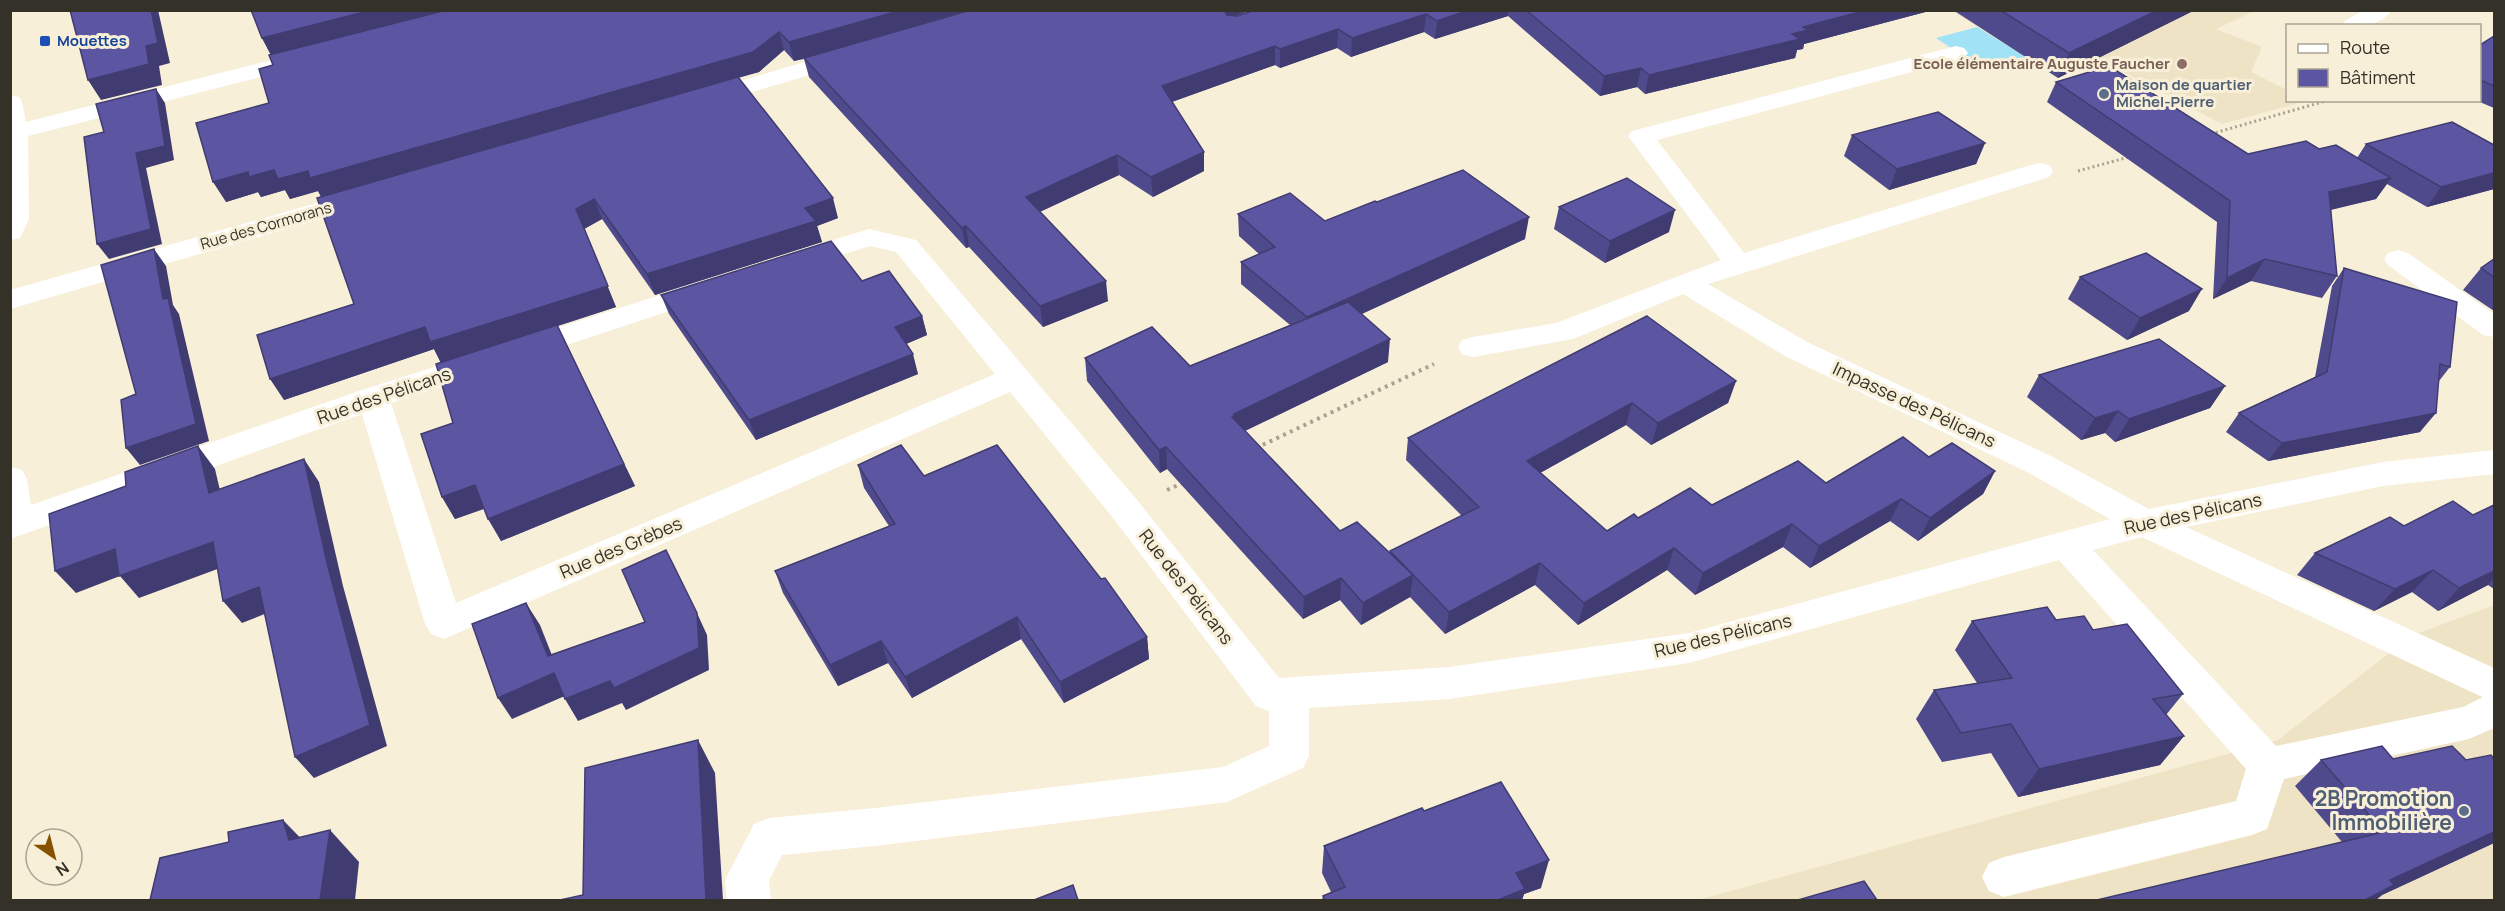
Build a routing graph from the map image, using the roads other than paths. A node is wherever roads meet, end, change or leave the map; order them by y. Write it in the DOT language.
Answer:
graph roads {
  1 [pos="2381,10"];
  2 [pos="2356,24"];
  3 [pos="878,48"];
  4 [pos="1956,53"];
  5 [pos="324,54"];
  6 [pos="10,102"];
  7 [pos="684,104"];
  8 [pos="15,132"];
  9 [pos="2040,171"];
  10 [pos="388,190"];
  11 [pos="12,224"];
  12 [pos="2398,259"];
  13 [pos="1738,264"];
  14 [pos="767,270"];
  15 [pos="734,281"];
  16 [pos="1685,283"];
  17 [pos="10,300"];
  18 [pos="2494,328"];
  19 [pos="1473,346"];
  20 [pos="1016,377"];
  21 [pos="373,398"];
  22 [pos="2494,462"];
  23 [pos="10,479"];
  24 [pos="2145,523"];
  25 [pos="14,525"];
  26 [pos="2067,545"];
  27 [pos="2494,685"];
  28 [pos="1289,694"];
  29 [pos="2494,710"];
  30 [pos="2268,765"];
  31 [pos="2004,877"];
  32 [pos="748,900"];
  1 -- 2 [label="street"];
  3 -- 7 [label="street"];
  4 -- 13 [label="street"];
  5 -- 8 [label="street"];
  6 -- 8 [label="street"];
  8 -- 11 [label="street"];
  9 -- 13 [label="street"];
  10 -- 17 [label="street, Rue des Cormorans"];
  12 -- 18 [label="street"];
  13 -- 16 [label="street"];
  14 -- 20 [label="street, Rue des Pélicans"];
  15 -- 21 [label="street, Rue des Pélicans"];
  16 -- 19 [label="street"];
  16 -- 24 [label="street, Impasse des Pélicans"];
  20 -- 21 [label="street, Rue des Grèbes"];
  20 -- 28 [label="street, Rue des Pélicans"];
  21 -- 25 [label="street, Rue des Pélicans"];
  22 -- 24 [label="street, Rue des Pélicans"];
  23 -- 25 [label="street"];
  24 -- 26 [label="street, Rue des Pélicans"];
  24 -- 27 [label="street, Impasse des Pélicans"];
  26 -- 28 [label="street, Rue des Pélicans"];
  26 -- 30 [label="street"];
  28 -- 32 [label="street"];
  29 -- 30 [label="street"];
  30 -- 31 [label="street"];
}
